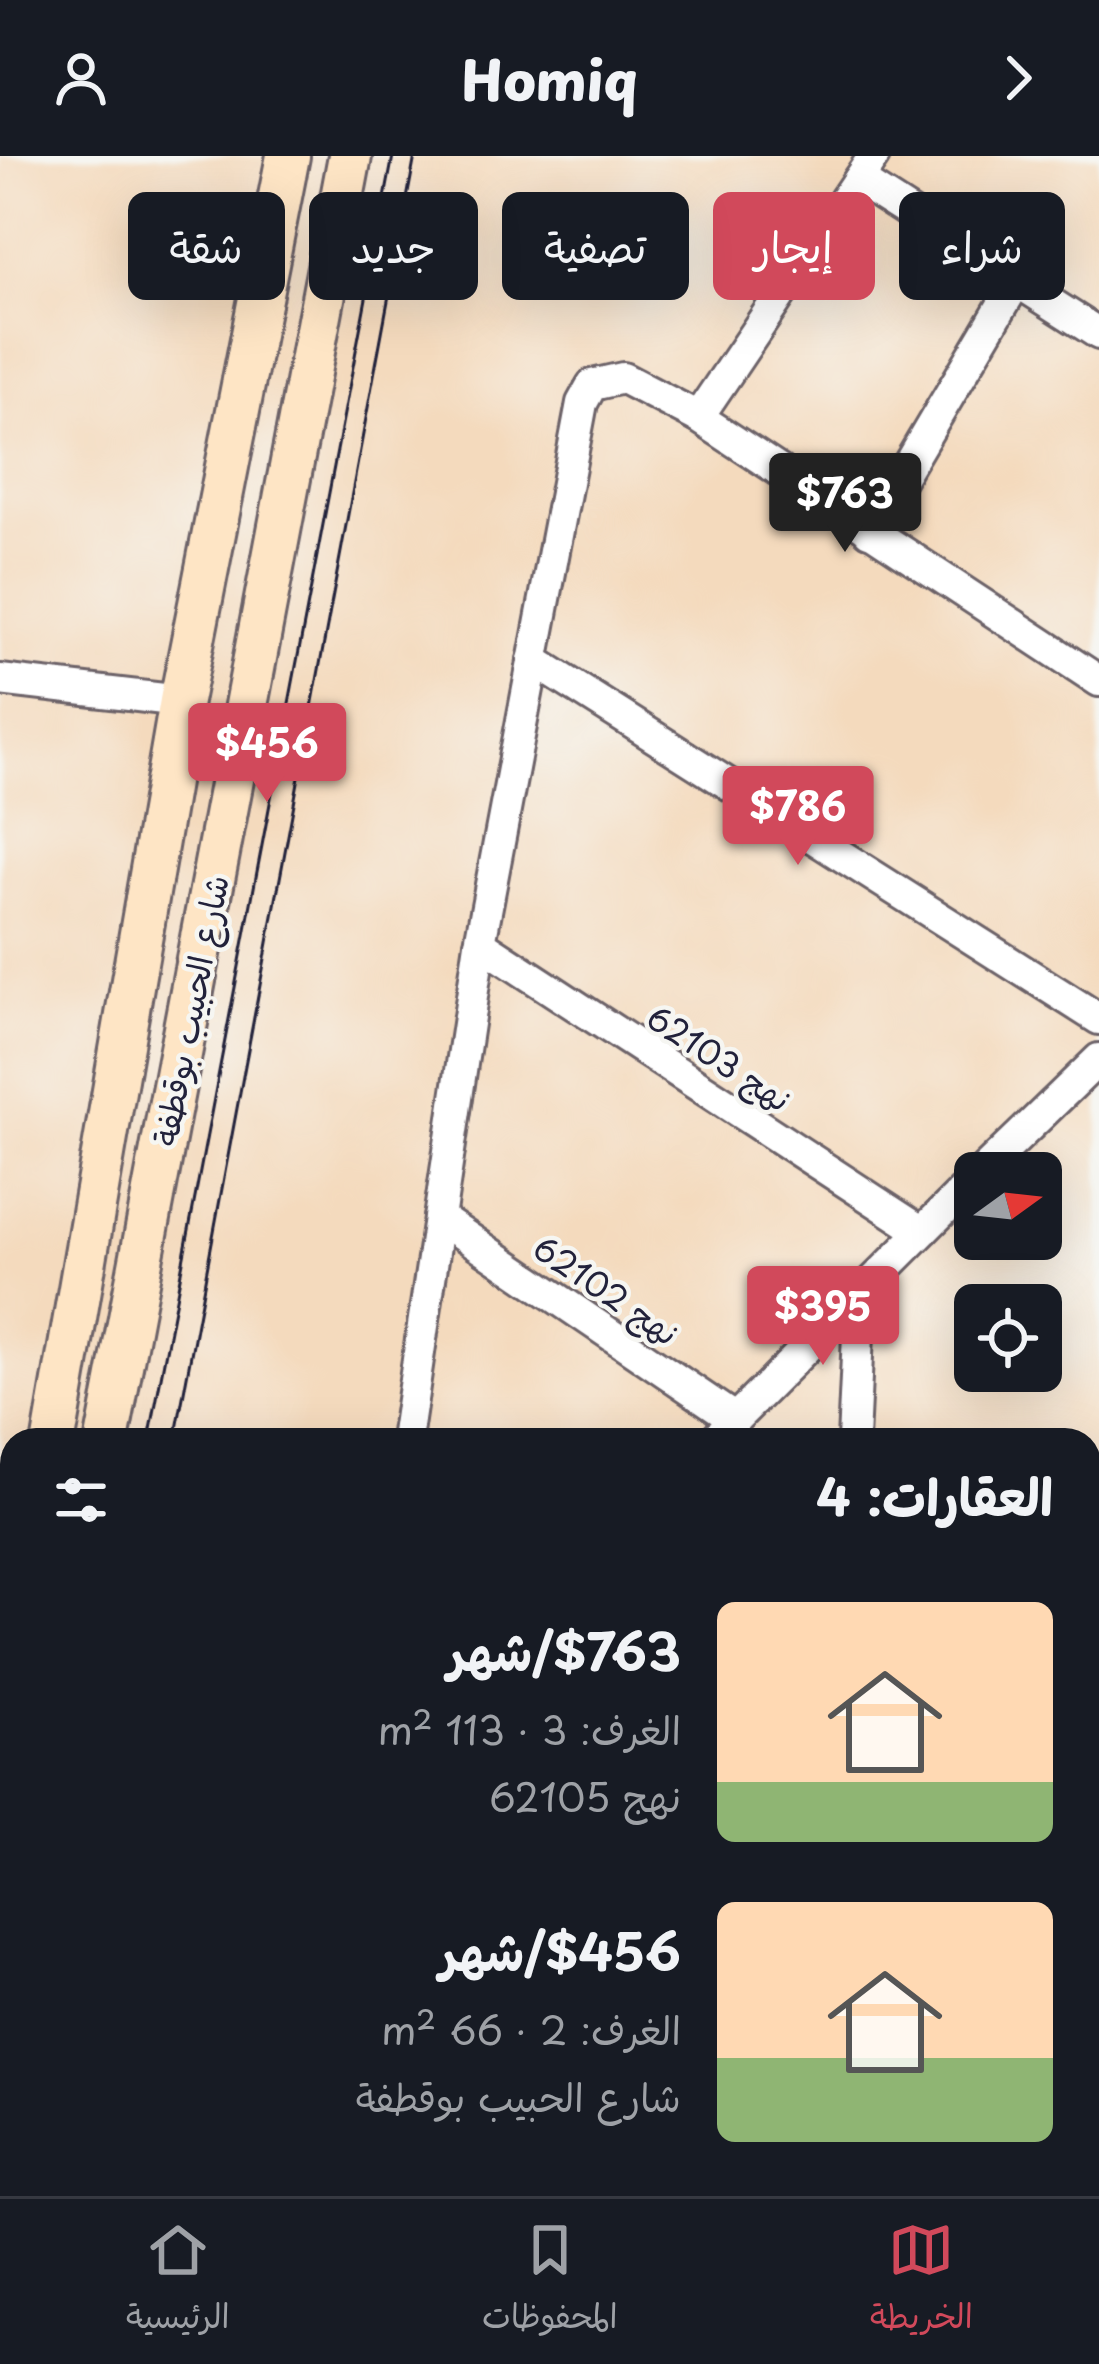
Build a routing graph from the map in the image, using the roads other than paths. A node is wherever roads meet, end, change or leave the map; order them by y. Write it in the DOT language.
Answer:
graph roads {
  1 [pos="288,156"];
  2 [pos="350,156"];
  3 [pos="866,168"];
  4 [pos="899,194"];
  5 [pos="1006,300"];
  6 [pos="1042,300"];
  7 [pos="1099,334"];
  8 [pos="698,417"];
  9 [pos="869,531"];
  10 [pos="533,660"];
  11 [pos="0,680"];
  12 [pos="1099,681"];
  13 [pos="181,701"];
  14 [pos="480,943"];
  15 [pos="1099,1019"];
  16 [pos="1099,1059"];
  17 [pos="1003,1152"];
  18 [pos="954,1199"];
  19 [pos="439,1218"];
  20 [pos="921,1231"];
  21 [pos="860,1293"];
  22 [pos="56,1428"];
  23 [pos="109,1428"];
  24 [pos="408,1428"];
  25 [pos="721,1428"];
  26 [pos="726,1428"];
  27 [pos="854,1428"];
  1 -- 13 [label="main road, شارع الحبيب بوقطفة"];
  2 -- 23 [label="main road, شارع الحبيب بوقطفة"];
  3 -- 4 [label="street"];
  3 -- 8 [label="street"];
  5 -- 9 [label="street"];
  6 -- 7 [label="street"];
  8 -- 9 [label="street"];
  8 -- 10 [label="street"];
  9 -- 12 [label="street"];
  10 -- 14 [label="street"];
  10 -- 15 [label="street"];
  11 -- 13 [label="street"];
  13 -- 22 [label="main road, شارع الحبيب بوقطفة"];
  14 -- 19 [label="street"];
  14 -- 20 [label="street, نهج 62103"];
  16 -- 17 [label="street"];
  18 -- 20 [label="street"];
  19 -- 24 [label="street"];
  19 -- 25 [label="street, نهج 62102"];
  20 -- 21 [label="street"];
  21 -- 26 [label="street"];
  21 -- 27 [label="street"];
}
